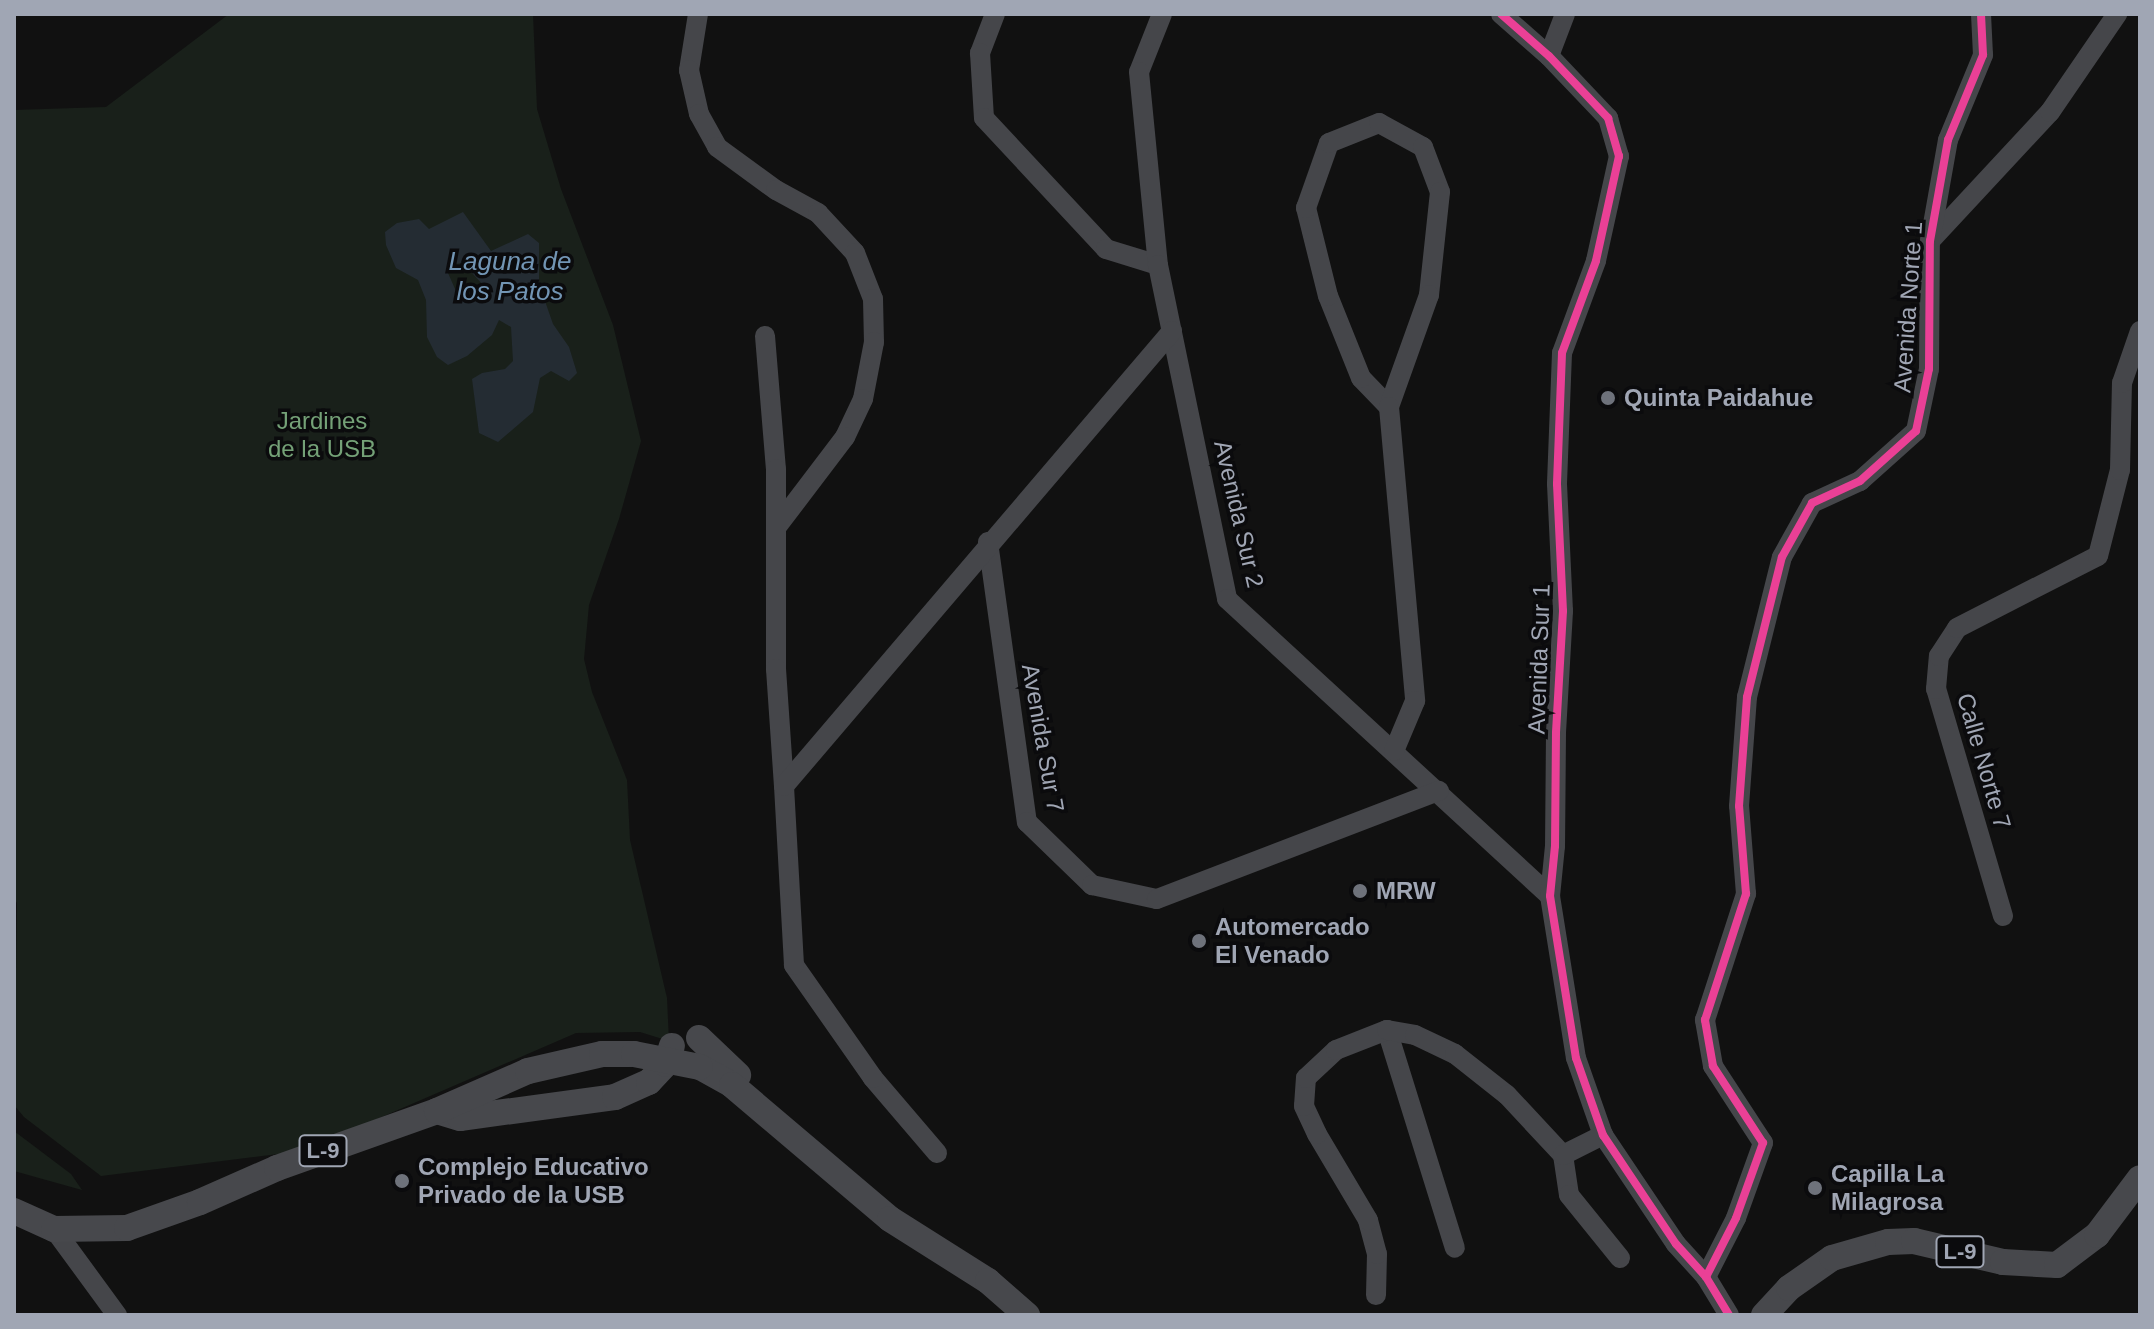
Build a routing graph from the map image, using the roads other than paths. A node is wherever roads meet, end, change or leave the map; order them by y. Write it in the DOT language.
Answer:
graph roads {
  1 [pos="698,14"];
  2 [pos="995,14"];
  3 [pos="1162,14"];
  4 [pos="1501,14"];
  5 [pos="1565,14"];
  6 [pos="1981,14"];
  7 [pos="2117,14"];
  8 [pos="1549,56"];
  9 [pos="1930,241"];
  10 [pos="1158,265"];
  11 [pos="1172,331"];
  12 [pos="2140,331"];
  13 [pos="765,336"];
  14 [pos="1389,407"];
  15 [pos="776,528"];
  16 [pos="988,542"];
  17 [pos="1394,751"];
  18 [pos="784,786"];
  19 [pos="1439,791"];
  20 [pos="1550,896"];
  21 [pos="2003,916"];
  22 [pos="1387,1030"];
  23 [pos="699,1038"];
  24 [pos="672,1046"];
  25 [pos="437,1111"];
  26 [pos="778,1124"];
  27 [pos="1603,1135"];
  28 [pos="937,1153"];
  29 [pos="1563,1155"];
  30 [pos="2140,1178"];
  31 [pos="14,1211"];
  32 [pos="54,1229"];
  33 [pos="1455,1248"];
  34 [pos="1620,1258"];
  35 [pos="1706,1277"];
  36 [pos="1376,1295"];
  37 [pos="117,1315"];
  38 [pos="1027,1315"];
  39 [pos="1729,1315"];
  40 [pos="1764,1315"];
  1 -- 15 [label="street"];
  2 -- 10 [label="street"];
  3 -- 10 [label="street, Avenida Sur 2"];
  4 -- 8 [label="street, Avenida Sur 1"];
  5 -- 8 [label="street"];
  6 -- 9 [label="street, Avenida Norte 1"];
  7 -- 9 [label="street"];
  8 -- 20 [label="street, Avenida Sur 1"];
  9 -- 35 [label="street, Avenida Norte 1"];
  10 -- 11 [label="street, Avenida Sur 2"];
  11 -- 16 [label="street"];
  11 -- 17 [label="street, Avenida Sur 2"];
  12 -- 21 [label="street, Calle Norte 7"];
  13 -- 15 [label="street"];
  14 -- 14 [label="street"];
  14 -- 17 [label="street"];
  15 -- 18 [label="street"];
  16 -- 18 [label="street"];
  16 -- 19 [label="street, Avenida Sur 7"];
  17 -- 19 [label="street, Avenida Sur 2"];
  18 -- 28 [label="street"];
  19 -- 20 [label="street, Avenida Sur 2"];
  20 -- 27 [label="street, Avenida Sur 1"];
  22 -- 29 [label="street"];
  22 -- 33 [label="street"];
  22 -- 36 [label="street"];
  23 -- 26 [label="main road"];
  24 -- 25 [label="main road"];
  25 -- 26 [label="main road, L-9, bridge"];
  25 -- 32 [label="main road, L-9"];
  26 -- 38 [label="main road, L-9"];
  27 -- 29 [label="street"];
  27 -- 35 [label="street, Avenida Sur 1"];
  29 -- 34 [label="street"];
  30 -- 40 [label="main road, L-9"];
  31 -- 32 [label="main road, L-9"];
  32 -- 37 [label="street"];
  35 -- 39 [label="street, Avenida Sur 1"];
}
